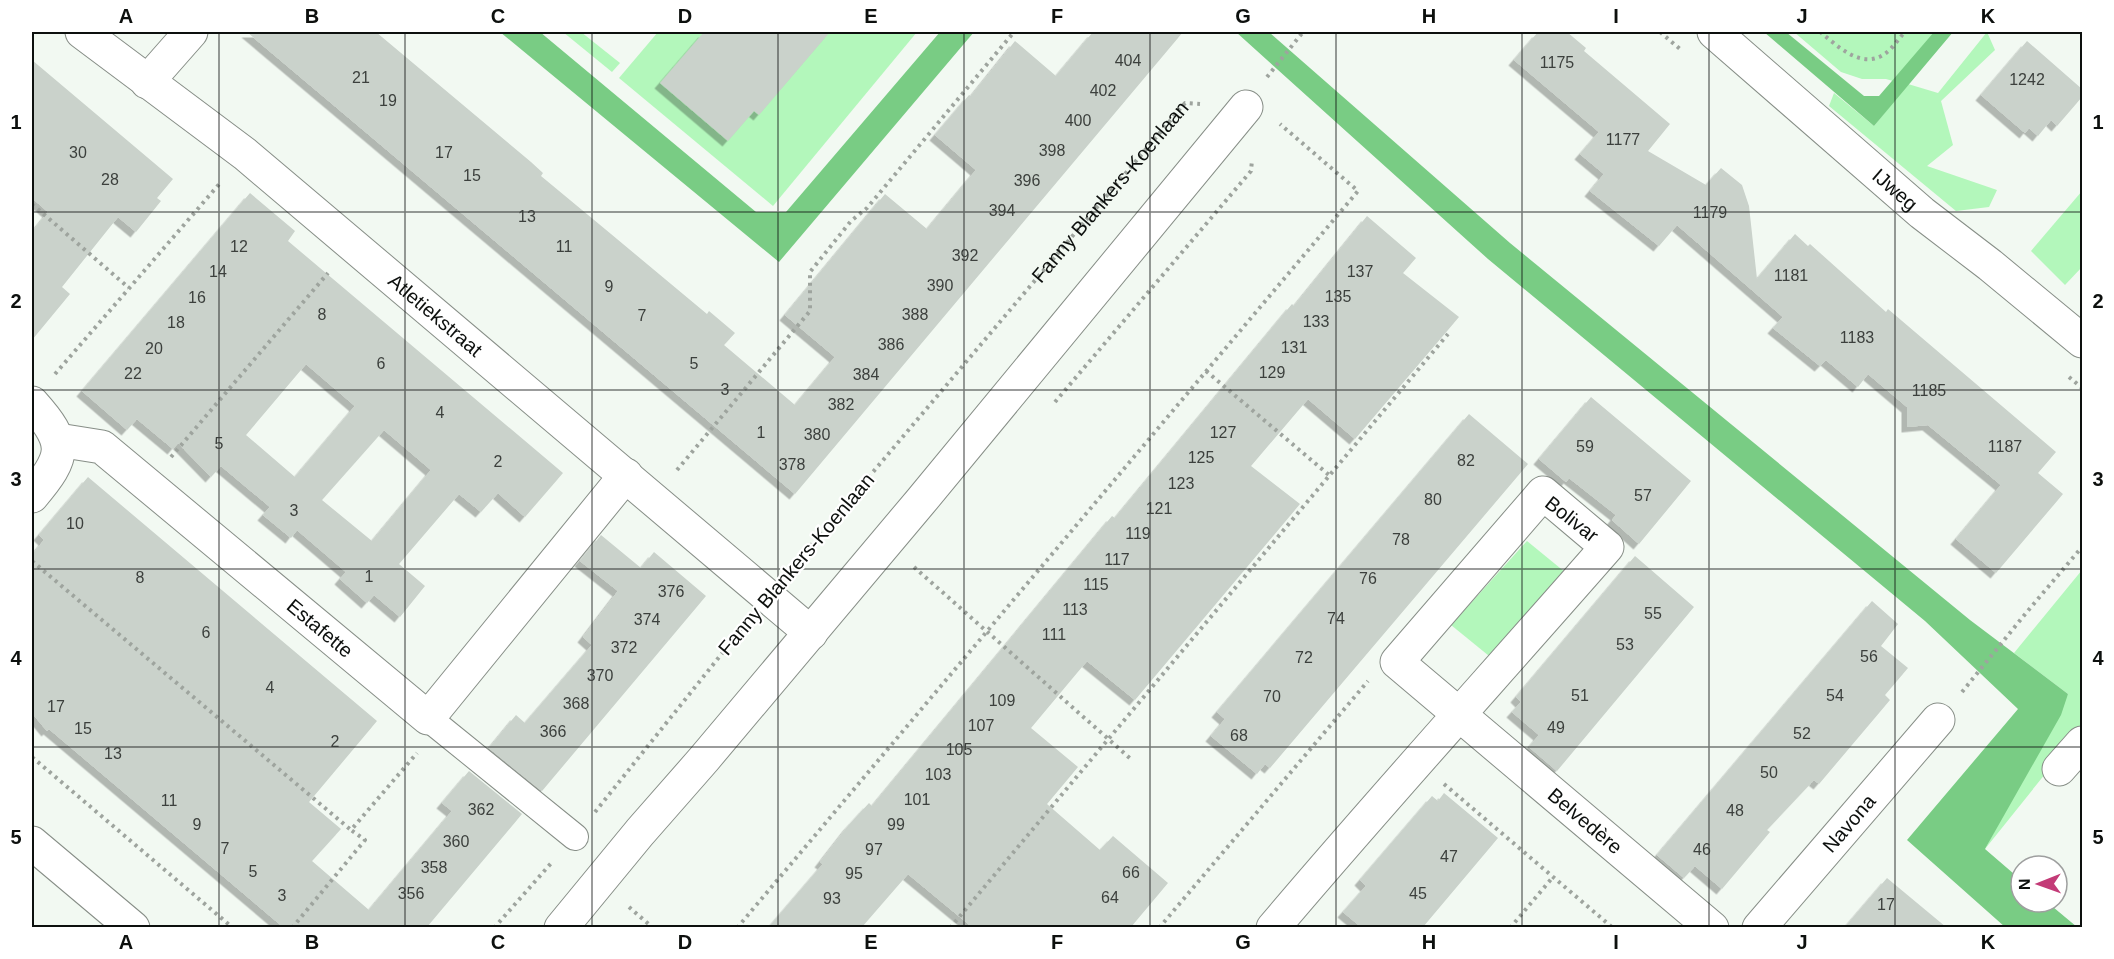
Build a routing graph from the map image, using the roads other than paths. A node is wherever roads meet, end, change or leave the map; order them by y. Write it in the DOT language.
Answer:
graph roads {
  1 [pos="82,32"];
  2 [pos="191,32"];
  3 [pos="1714,32"];
  4 [pos="147,82"];
  5 [pos="1254,94"];
  6 [pos="2082,341"];
  7 [pos="32,404"];
  8 [pos="58,440"];
  9 [pos="626,475"];
  10 [pos="32,496"];
  11 [pos="811,633"];
  12 [pos="1459,715"];
  13 [pos="1938,720"];
  14 [pos="433,722"];
  15 [pos="2082,743"];
  16 [pos="2059,769"];
  17 [pos="575,837"];
  18 [pos="32,843"];
  19 [pos="133,927"];
  20 [pos="561,927"];
  21 [pos="1273,927"];
  22 [pos="1712,927"];
  23 [pos="1759,927"];
  1 -- 4 [label="street, Atletiekstraat"];
  2 -- 4 [label="street"];
  3 -- 6 [label="street, IJweg"];
  4 -- 9 [label="street, Atletiekstraat"];
  5 -- 11 [label="street"];
  7 -- 8 [label="street"];
  8 -- 10 [label="street"];
  8 -- 14 [label="street, Estafette"];
  9 -- 11 [label="street, Atletiekstraat"];
  9 -- 14 [label="street"];
  11 -- 20 [label="street"];
  12 -- 12 [label="street, Bolivar"];
  12 -- 21 [label="street, Bolivar"];
  12 -- 22 [label="street, Belvedère"];
  13 -- 23 [label="street, Navona"];
  14 -- 17 [label="street, Estafette"];
  15 -- 16 [label="street"];
  18 -- 19 [label="street"];
}
